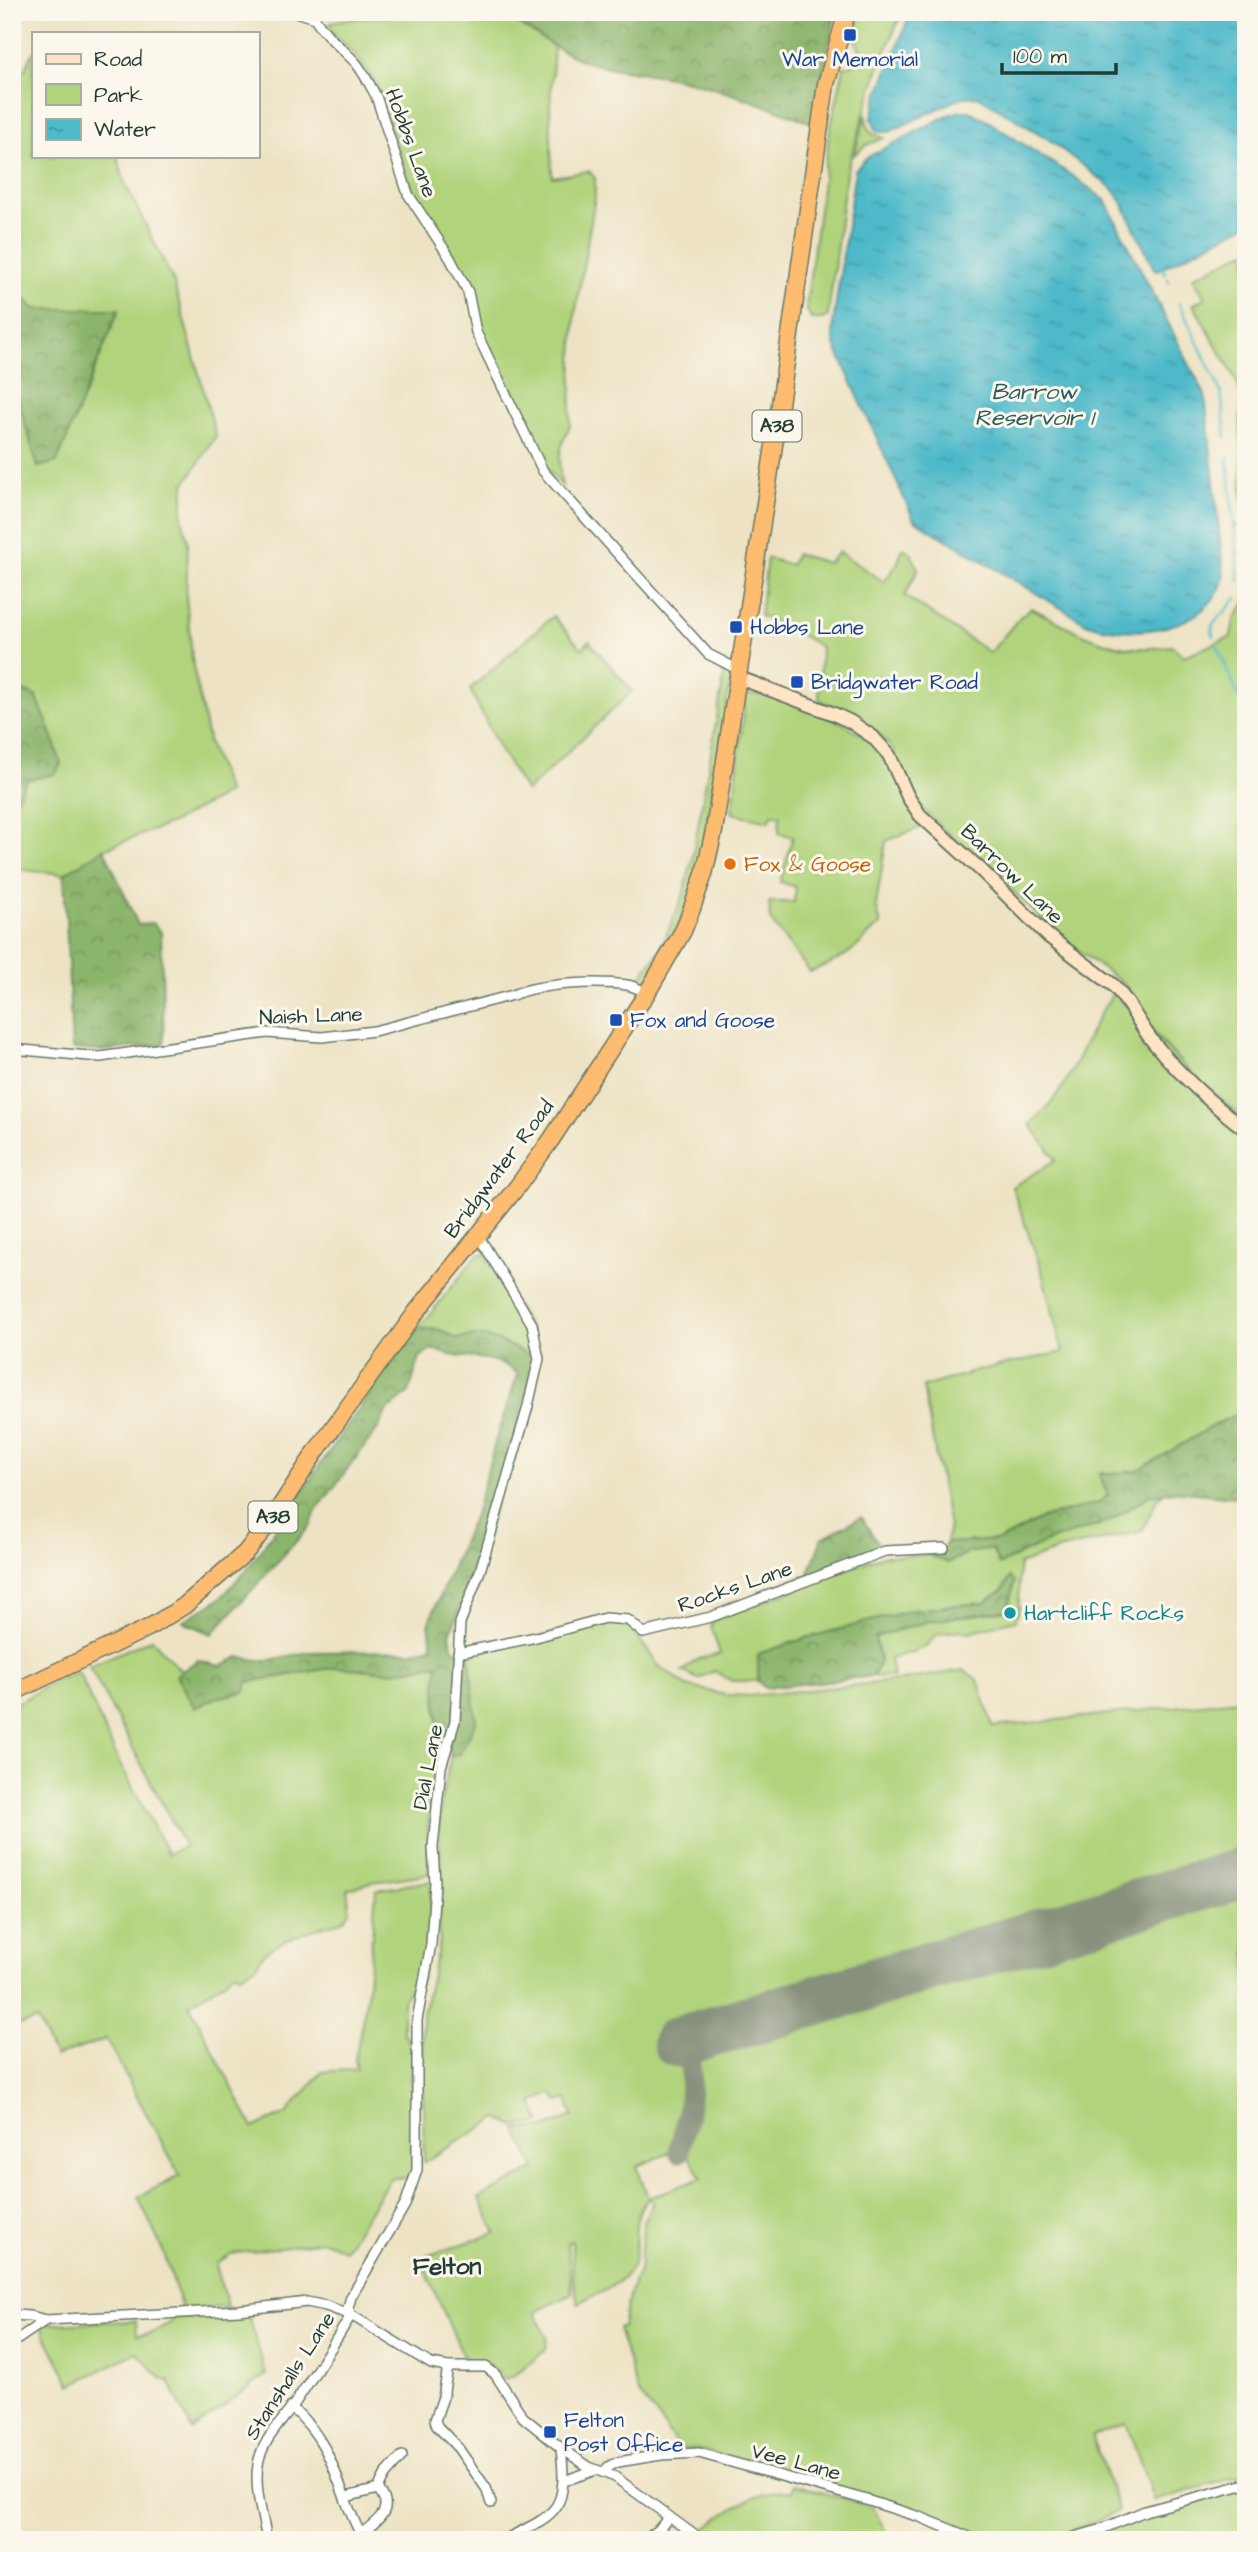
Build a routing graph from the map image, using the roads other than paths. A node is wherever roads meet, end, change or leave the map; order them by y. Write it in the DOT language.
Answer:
graph roads {
  1 [pos="296,12"];
  2 [pos="847,12"];
  3 [pos="738,674"];
  4 [pos="647,993"];
  5 [pos="12,1049"];
  6 [pos="1246,1130"];
  7 [pos="478,1235"];
  8 [pos="944,1548"];
  9 [pos="458,1653"];
  10 [pos="12,1693"];
  11 [pos="12,2315"];
  12 [pos="351,2315"];
  13 [pos="46,2320"];
  14 [pos="12,2343"];
  15 [pos="448,2367"];
  16 [pos="292,2407"];
  17 [pos="561,2448"];
  18 [pos="402,2456"];
  19 [pos="594,2470"];
  20 [pos="605,2473"];
  21 [pos="564,2481"];
  22 [pos="1246,2484"];
  23 [pos="378,2488"];
  24 [pos="346,2497"];
  25 [pos="491,2503"];
  26 [pos="669,2517"];
  27 [pos="363,2537"];
  28 [pos="267,2540"];
  29 [pos="504,2540"];
  30 [pos="645,2540"];
  31 [pos="701,2540"];
  32 [pos="976,2540"];
  33 [pos="1065,2540"];
  1 -- 3 [label="street, Hobbs Lane"];
  2 -- 3 [label="highway, Bridgwater Road / A38"];
  3 -- 4 [label="highway, Bridgwater Road / A38"];
  3 -- 6 [label="main road, Barrow Lane"];
  4 -- 5 [label="street, Naish Lane"];
  4 -- 7 [label="highway, Bridgwater Road / A38"];
  7 -- 9 [label="street, Dial Lane"];
  7 -- 10 [label="highway, Bridgwater Road / A38"];
  8 -- 9 [label="street, Rocks Lane"];
  9 -- 12 [label="street, Dial Lane"];
  11 -- 13 [label="street"];
  12 -- 13 [label="street"];
  12 -- 15 [label="street"];
  12 -- 16 [label="street, Stanshalls Lane"];
  13 -- 14 [label="street"];
  15 -- 17 [label="street"];
  15 -- 25 [label="street"];
  16 -- 24 [label="street"];
  16 -- 28 [label="street, Stanshalls Lane"];
  17 -- 19 [label="street"];
  17 -- 21 [label="street"];
  18 -- 23 [label="street"];
  19 -- 20 [label="street"];
  19 -- 21 [label="street"];
  20 -- 26 [label="street"];
  20 -- 32 [label="street, Vee Lane"];
  21 -- 29 [label="street"];
  22 -- 33 [label="street"];
  23 -- 24 [label="street"];
  23 -- 27 [label="street"];
  24 -- 27 [label="street"];
  26 -- 30 [label="street"];
  26 -- 31 [label="street"];
}
